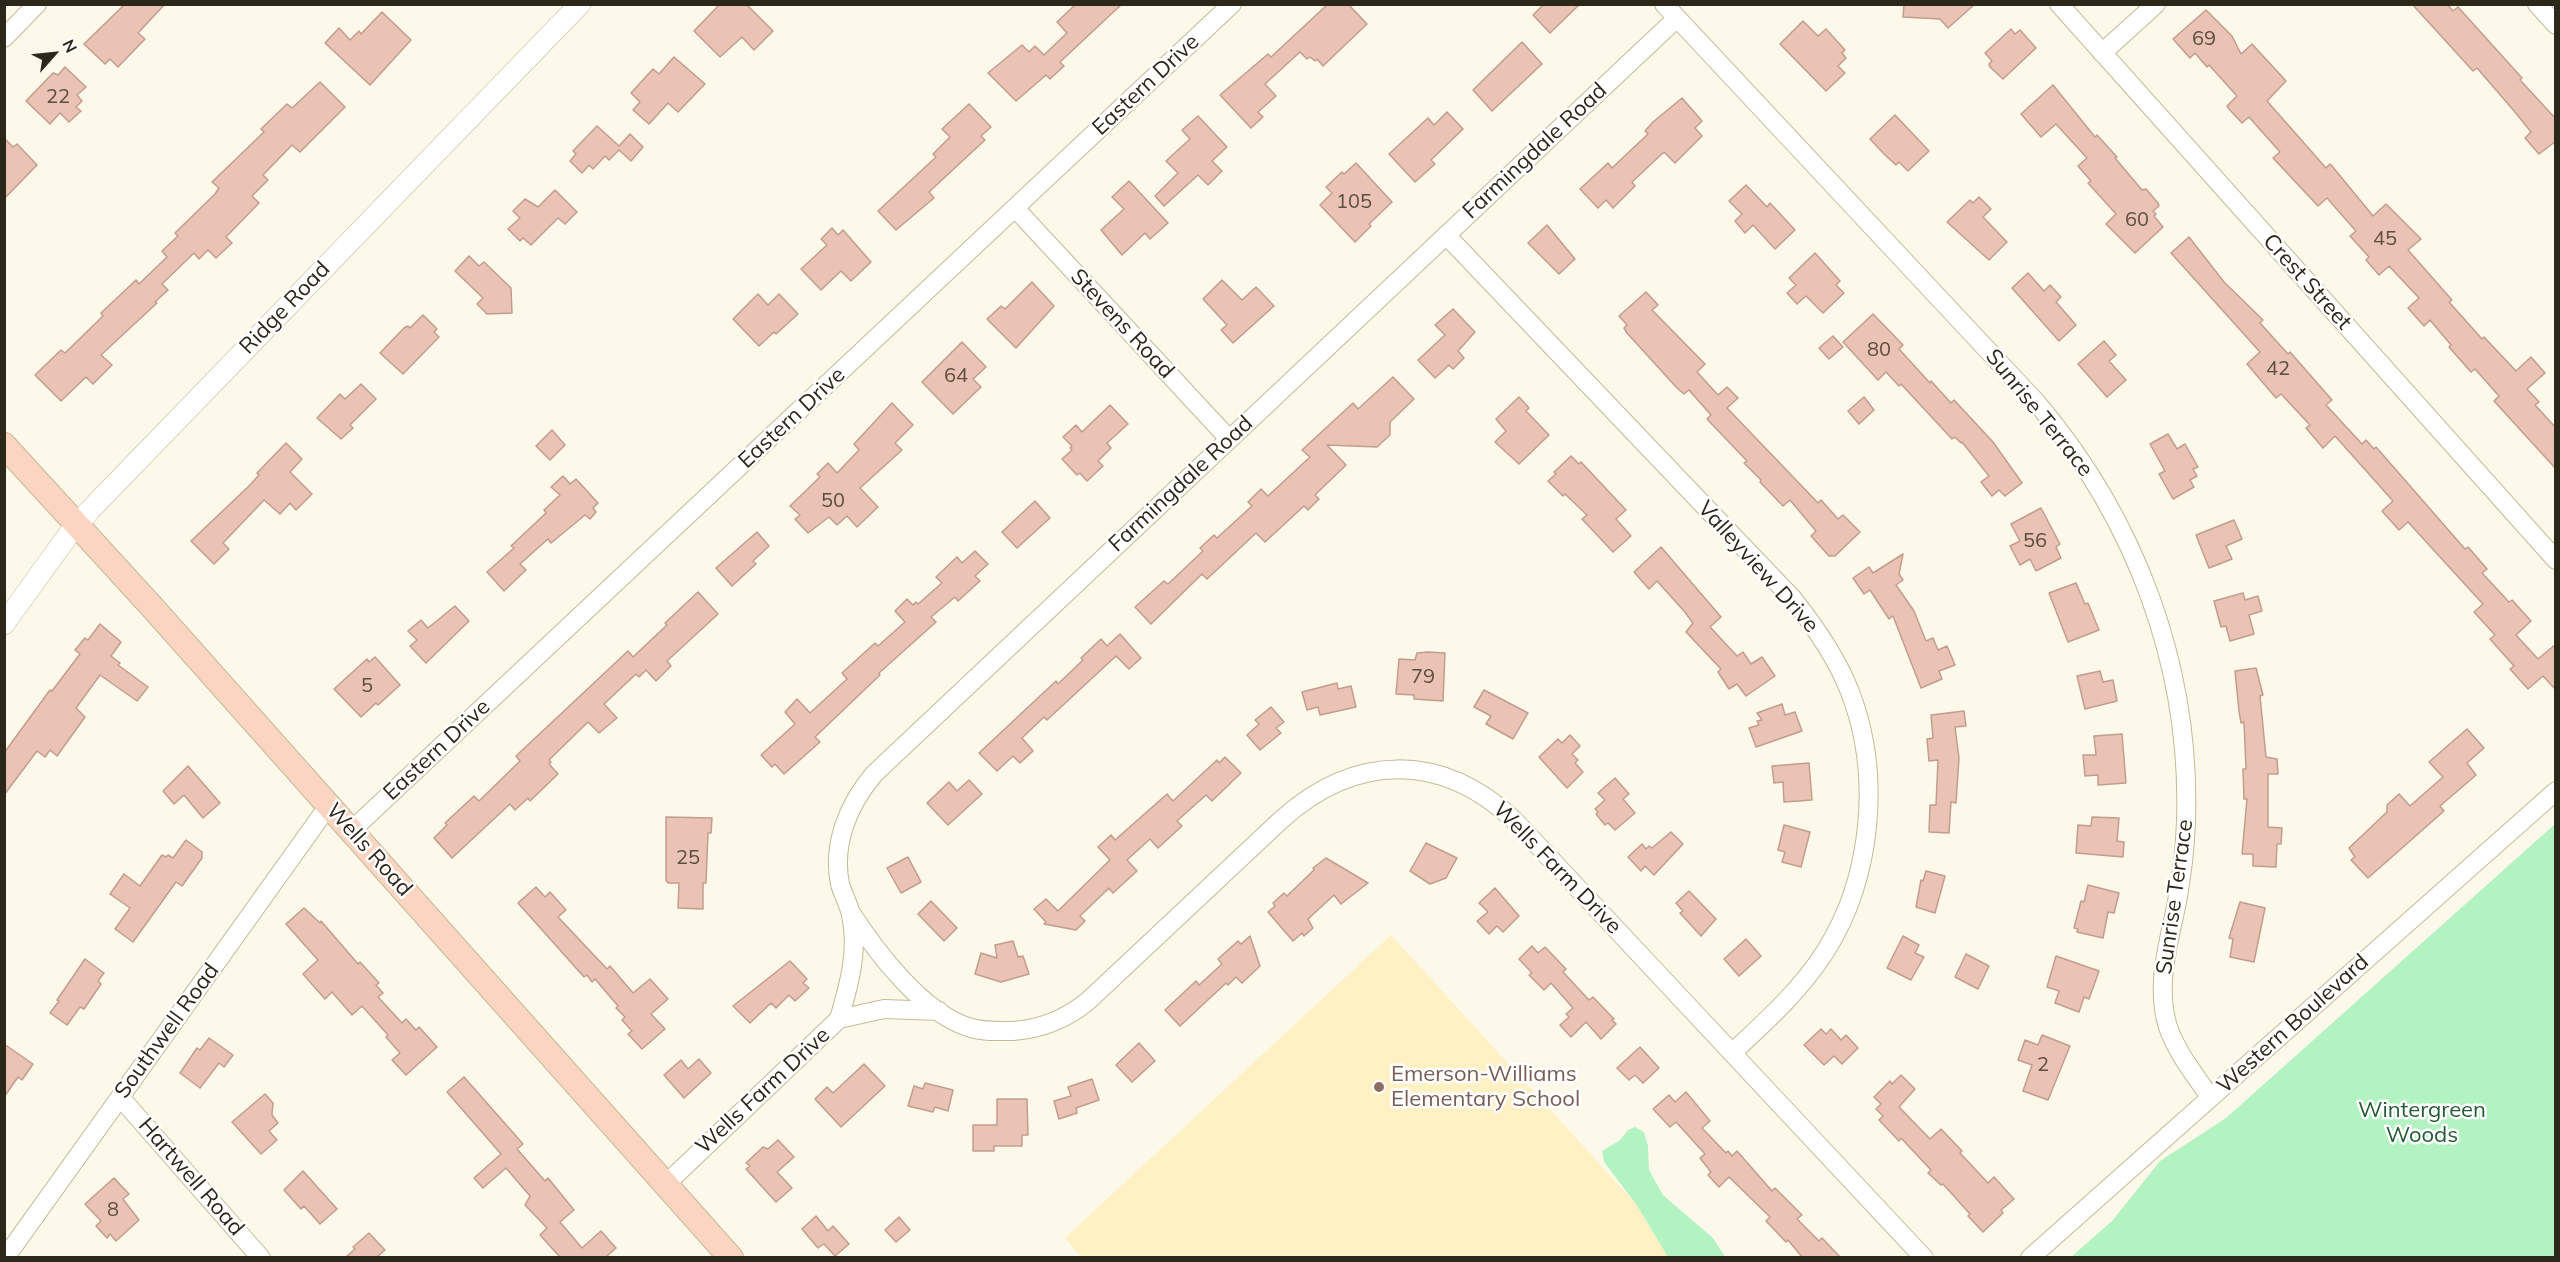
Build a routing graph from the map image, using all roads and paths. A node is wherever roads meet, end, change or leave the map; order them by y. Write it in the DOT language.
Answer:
graph roads {
  1 [pos="38,4"];
  2 [pos="580,4"];
  3 [pos="1232,4"];
  4 [pos="1664,4"];
  5 [pos="2059,4"];
  6 [pos="2156,4"];
  7 [pos="2537,4"];
  8 [pos="1677,18"];
  9 [pos="2556,25"];
  10 [pos="4,38"];
  11 [pos="2102,53"];
  12 [pos="1015,208"];
  13 [pos="1446,235"];
  14 [pos="1229,439"];
  15 [pos="4,445"];
  16 [pos="77,525"];
  17 [pos="2556,560"];
  18 [pos="4,624"];
  19 [pos="2556,791"];
  20 [pos="329,805"];
  21 [pos="351,831"];
  22 [pos="851,914"];
  23 [pos="939,1011"];
  24 [pos="839,1019"];
  25 [pos="1732,1053"];
  26 [pos="120,1097"];
  27 [pos="2210,1097"];
  28 [pos="666,1184"];
  29 [pos="720,1254"];
  30 [pos="5,1257"];
  31 [pos="261,1257"];
  32 [pos="1924,1257"];
  33 [pos="2030,1257"];
  1 -- 10 [label="street"];
  2 -- 16 [label="street, Ridge Road"];
  3 -- 12 [label="street, Eastern Drive"];
  4 -- 8 [label="street, Sunrise Terrace"];
  5 -- 11 [label="street, Crest Street"];
  6 -- 11 [label="street"];
  7 -- 9 [label="street"];
  8 -- 13 [label="street, Farmingdale Road"];
  8 -- 27 [label="street, Sunrise Terrace"];
  11 -- 17 [label="street, Crest Street"];
  12 -- 14 [label="street, Stevens Road"];
  12 -- 21 [label="street, Eastern Drive"];
  13 -- 14 [label="street, Farmingdale Road"];
  13 -- 25 [label="street, Valleyview Drive"];
  14 -- 22 [label="street, Farmingdale Road"];
  15 -- 16 [label="main road, Wells Road"];
  16 -- 18 [label="street, Ridge Road"];
  16 -- 20 [label="main road, Wells Road"];
  19 -- 27 [label="street, Western Boulevard"];
  20 -- 21 [label="main road, Wells Road"];
  20 -- 26 [label="street, Southwell Road"];
  21 -- 28 [label="main road, Wells Road"];
  22 -- 23 [label="street, Wells Farm Drive"];
  22 -- 24 [label="street, Farmingdale Road"];
  23 -- 24 [label="street, Wells Farm Drive"];
  23 -- 25 [label="street, Wells Farm Drive"];
  24 -- 28 [label="street, Wells Farm Drive"];
  25 -- 32 [label="street, Wells Farm Drive"];
  26 -- 30 [label="street, Southwell Road"];
  26 -- 31 [label="street, Hartwell Road"];
  27 -- 33 [label="street, Western Boulevard"];
  28 -- 29 [label="main road, Wells Road"];
}
